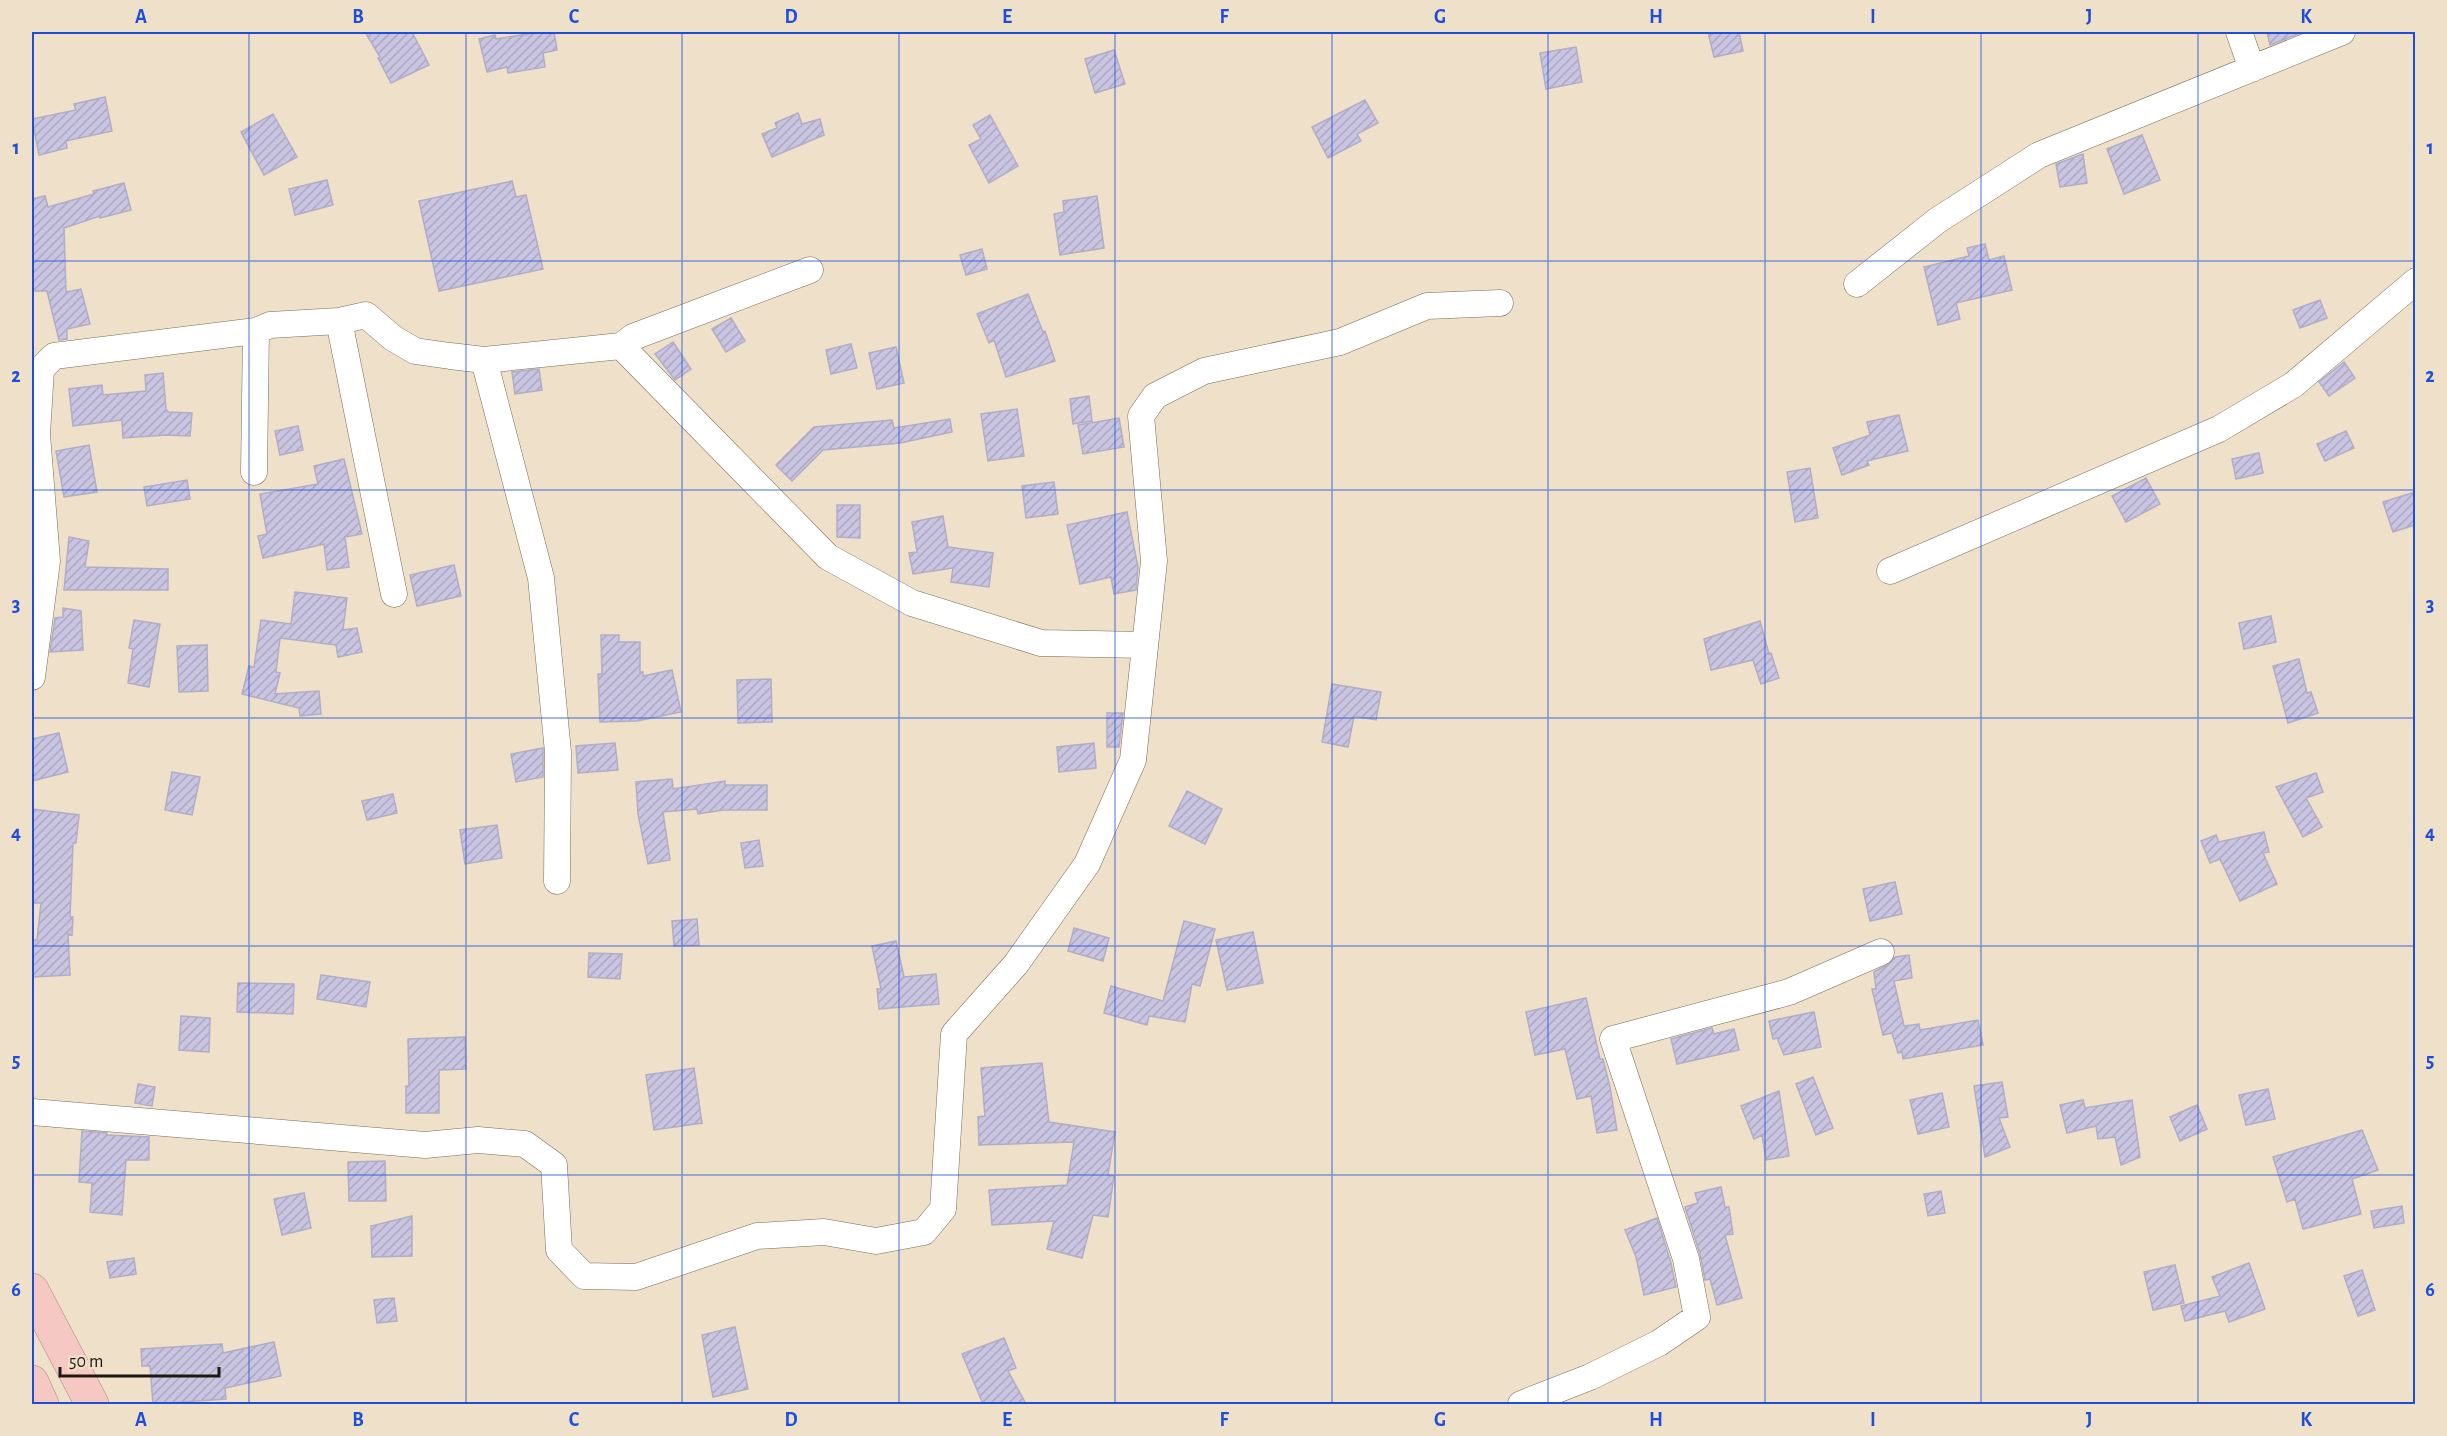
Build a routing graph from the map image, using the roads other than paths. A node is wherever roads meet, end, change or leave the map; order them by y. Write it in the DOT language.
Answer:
graph roads {
  1 [pos="2239,32"];
  2 [pos="2342,32"];
  3 [pos="2252,69"];
  4 [pos="810,270"];
  5 [pos="2415,281"];
  6 [pos="1857,284"];
  7 [pos="1500,303"];
  8 [pos="339,321"];
  9 [pos="256,331"];
  10 [pos="621,346"];
  11 [pos="484,360"];
  12 [pos="254,472"];
  13 [pos="1890,572"];
  14 [pos="394,594"];
  15 [pos="1144,645"];
  16 [pos="32,676"];
  17 [pos="557,881"];
  18 [pos="1881,952"];
  19 [pos="32,1112"];
  20 [pos="32,1290"];
  21 [pos="32,1382"];
  22 [pos="42,1404"];
  23 [pos="92,1404"];
  24 [pos="1521,1404"];
  1 -- 3 [label="street"];
  2 -- 3 [label="street"];
  3 -- 6 [label="street"];
  4 -- 10 [label="street"];
  5 -- 13 [label="street"];
  7 -- 15 [label="street"];
  8 -- 9 [label="street"];
  8 -- 11 [label="street"];
  8 -- 14 [label="street"];
  9 -- 12 [label="street"];
  9 -- 16 [label="street"];
  10 -- 11 [label="street"];
  10 -- 15 [label="street"];
  11 -- 17 [label="street"];
  15 -- 19 [label="street"];
  18 -- 24 [label="street"];
  20 -- 23 [label="highway"];
  21 -- 22 [label="highway"];
}
